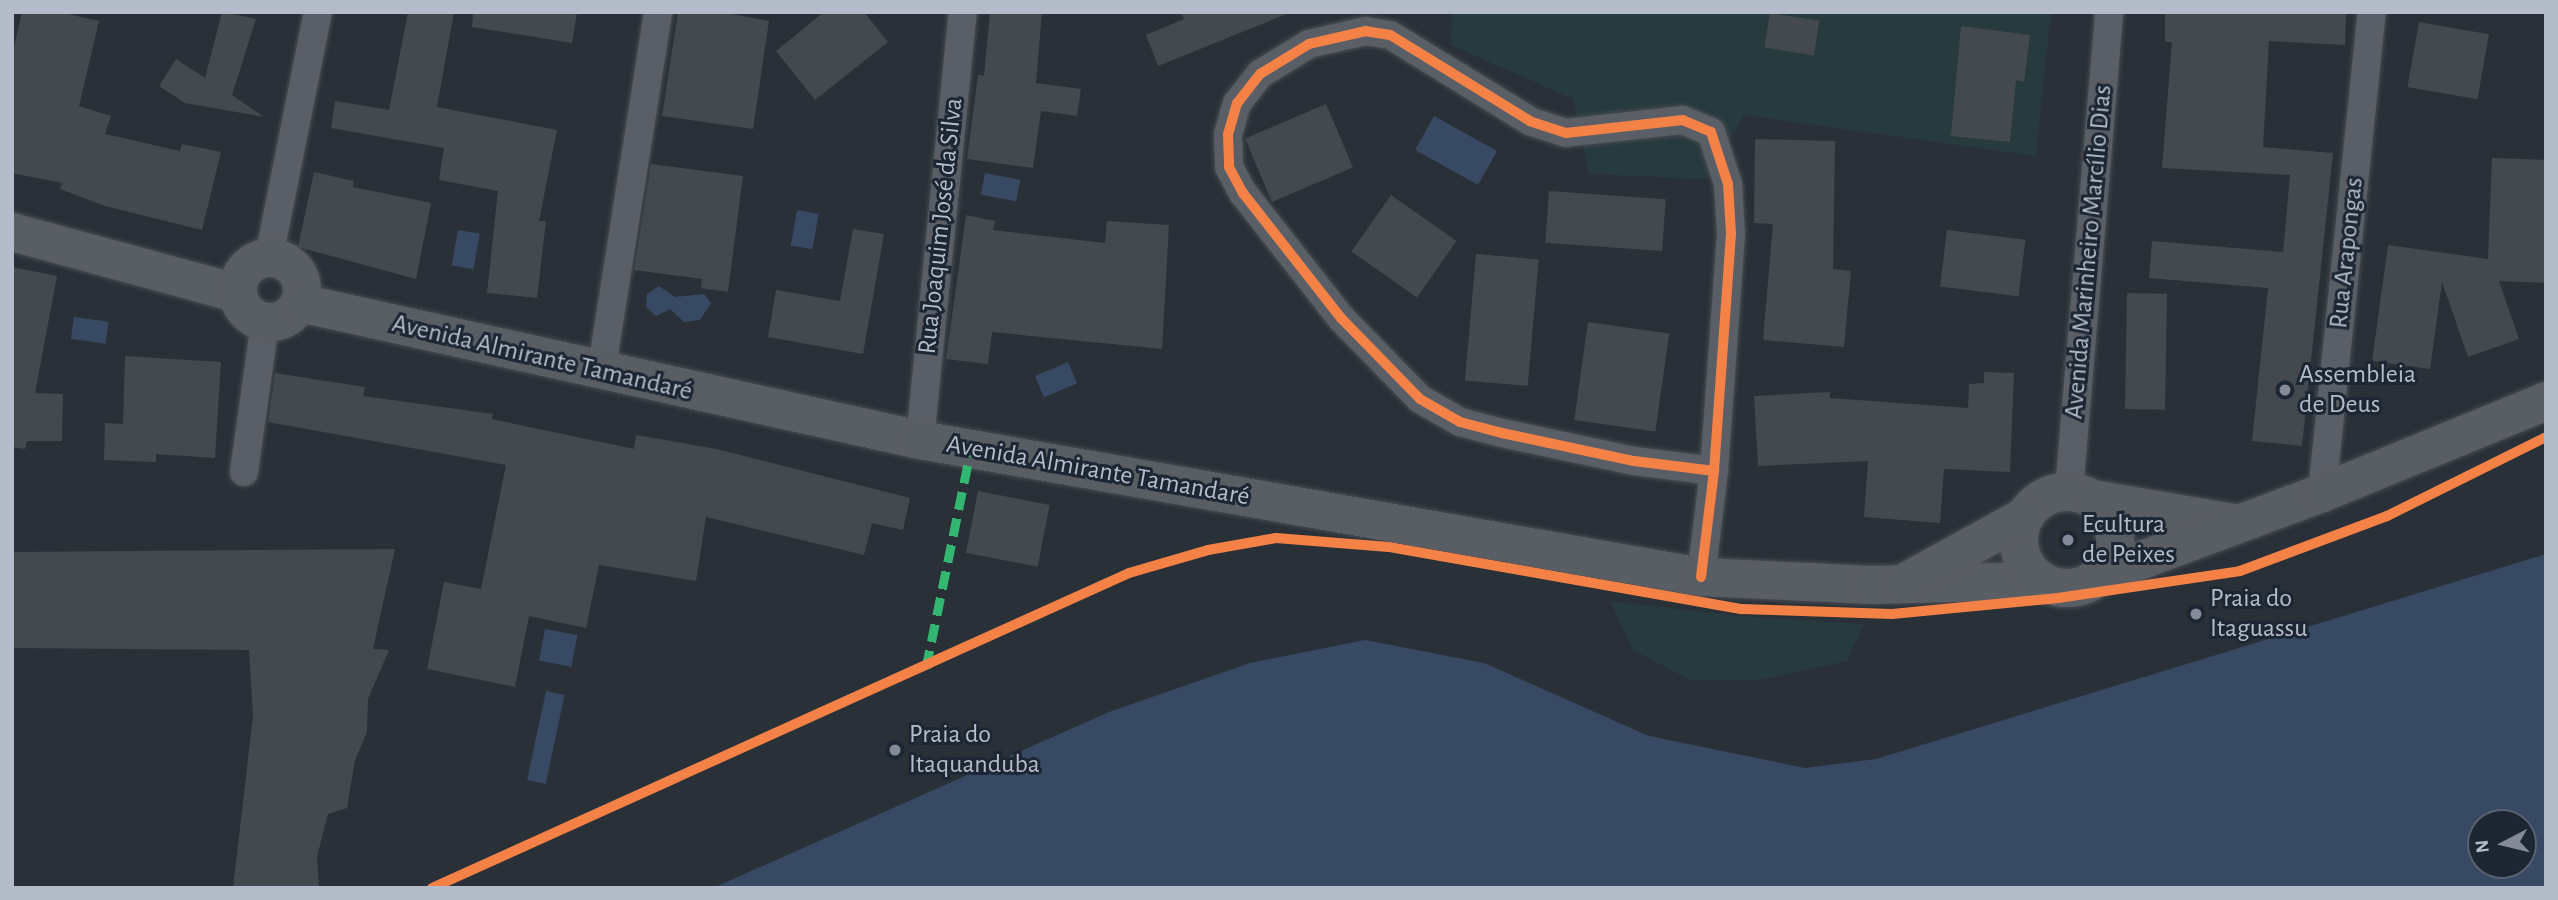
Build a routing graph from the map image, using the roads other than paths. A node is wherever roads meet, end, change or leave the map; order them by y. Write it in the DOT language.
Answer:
graph roads {
  1 [pos="318,12"];
  2 [pos="658,12"];
  3 [pos="963,12"];
  4 [pos="2109,12"];
  5 [pos="2372,12"];
  6 [pos="12,232"];
  7 [pos="270,257"];
  8 [pos="237,293"];
  9 [pos="300,303"];
  10 [pos="265,322"];
  11 [pos="601,373"];
  12 [pos="2546,401"];
  13 [pos="920,440"];
  14 [pos="1714,471"];
  15 [pos="244,472"];
  16 [pos="2322,493"];
  17 [pos="2081,495"];
  18 [pos="2024,517"];
  19 [pos="2235,523"];
  20 [pos="2099,576"];
  21 [pos="1701,577"];
  22 [pos="2041,581"];
  23 [pos="1904,583"];
  1 -- 7 [label="street"];
  2 -- 11 [label="street"];
  3 -- 13 [label="street, Rua Joaquim José da Silva"];
  4 -- 17 [label="street, Avenida Marinheiro Marcílio Dias"];
  5 -- 16 [label="street, Rua Arapongas"];
  6 -- 8 [label="main road"];
  7 -- 8 [label="main road"];
  7 -- 9 [label="main road"];
  8 -- 10 [label="main road"];
  9 -- 10 [label="main road"];
  9 -- 11 [label="main road, Avenida Almirante Tamandaré"];
  10 -- 15 [label="street"];
  11 -- 13 [label="main road, Avenida Almirante Tamandaré"];
  12 -- 16 [label="main road, Avenida Almirante Tamandaré"];
  13 -- 21 [label="main road, Avenida Almirante Tamandaré"];
  14 -- 14 [label="street"];
  14 -- 21 [label="street"];
  16 -- 19 [label="main road, Avenida Almirante Tamandaré"];
  17 -- 18 [label="main road"];
  17 -- 19 [label="main road, Avenida Almirante Tamandaré"];
  17 -- 20 [label="main road"];
  18 -- 22 [label="main road"];
  18 -- 23 [label="main road"];
  19 -- 20 [label="main road, Avenida Almirante Tamandaré"];
  20 -- 22 [label="main road, Avenida Almirante Tamandaré"];
  21 -- 23 [label="main road, Avenida Almirante Tamandaré"];
  22 -- 23 [label="main road, Avenida Almirante Tamandaré"];
}
